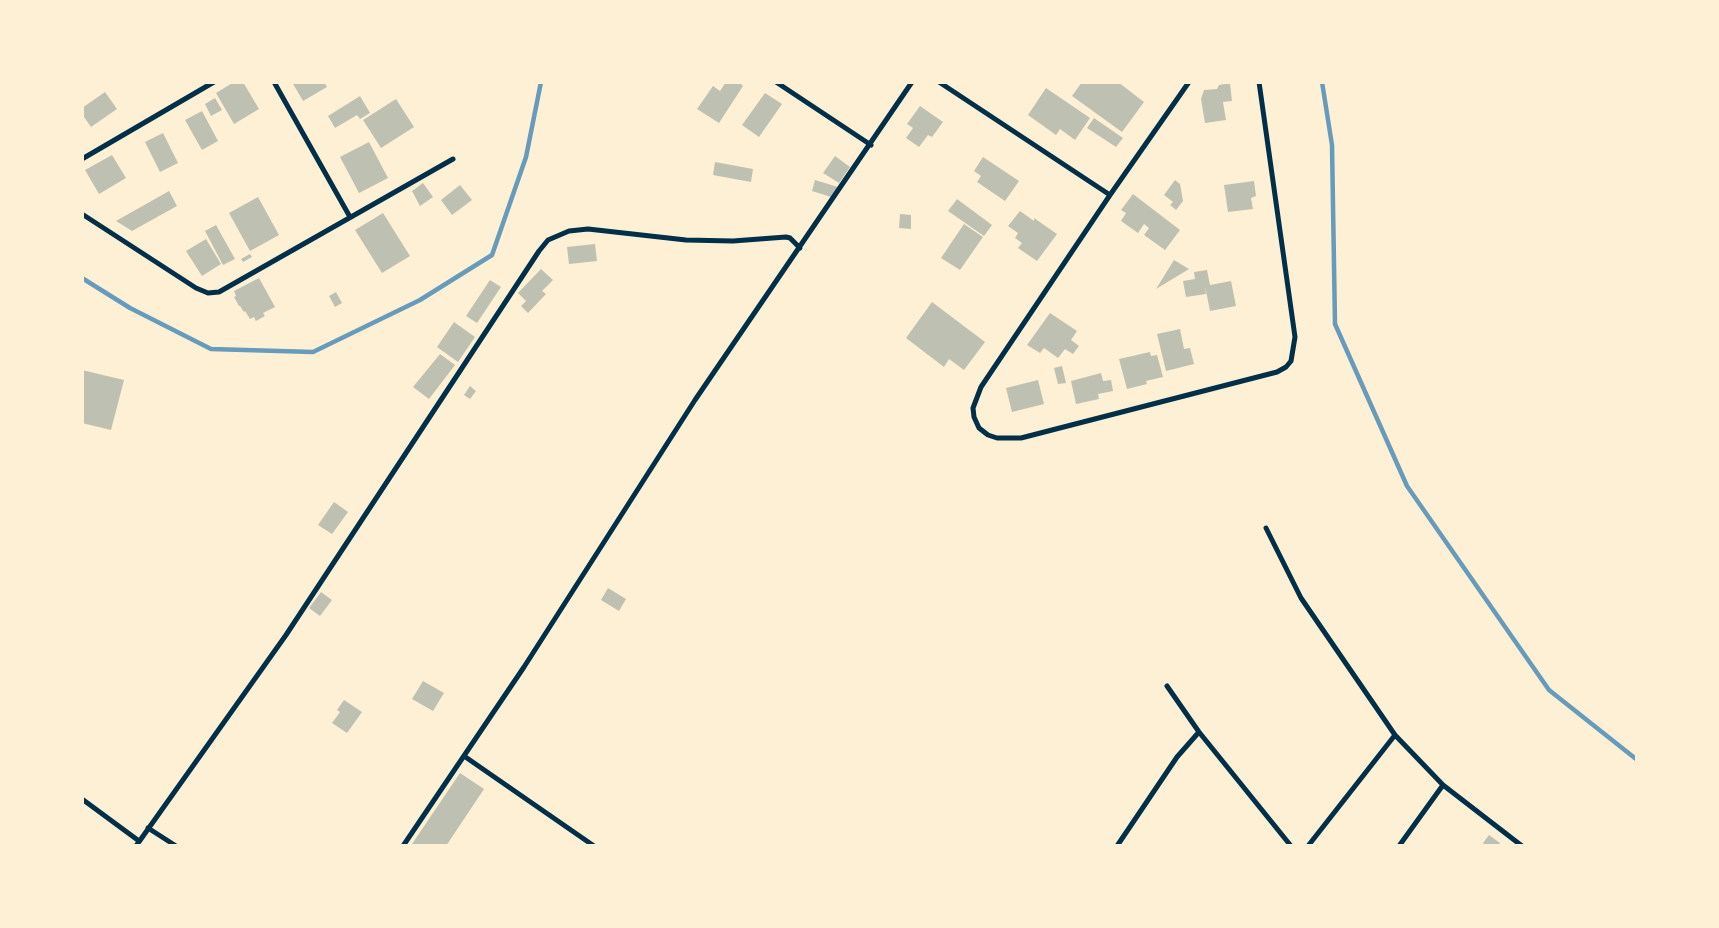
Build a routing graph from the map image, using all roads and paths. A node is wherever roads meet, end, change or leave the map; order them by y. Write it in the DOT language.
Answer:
graph roads {
  1 [pos="214,82"];
  2 [pos="274,82"];
  3 [pos="776,82"];
  4 [pos="912,82"];
  5 [pos="939,82"];
  6 [pos="1188,82"];
  7 [pos="1259,82"];
  8 [pos="871,144"];
  9 [pos="82,159"];
  10 [pos="453,159"];
  11 [pos="1110,195"];
  12 [pos="82,214"];
  13 [pos="350,217"];
  14 [pos="800,248"];
  15 [pos="1266,528"];
  16 [pos="1167,686"];
  17 [pos="1199,732"];
  18 [pos="1396,735"];
  19 [pos="464,756"];
  20 [pos="1443,785"];
  21 [pos="82,799"];
  22 [pos="148,828"];
  23 [pos="138,843"];
  24 [pos="176,846"];
  25 [pos="403,846"];
  26 [pos="594,846"];
  27 [pos="1117,846"];
  28 [pos="1290,846"];
  29 [pos="1308,846"];
  30 [pos="1399,846"];
  31 [pos="1522,846"];
  1 -- 9 [label="street"];
  2 -- 13 [label="street"];
  3 -- 8 [label="street"];
  4 -- 8 [label="street"];
  5 -- 11 [label="street"];
  6 -- 11 [label="street"];
  7 -- 11 [label="street"];
  8 -- 14 [label="street"];
  10 -- 13 [label="street"];
  12 -- 13 [label="street"];
  14 -- 19 [label="street"];
  14 -- 22 [label="street"];
  15 -- 18 [label="street"];
  16 -- 17 [label="street"];
  17 -- 27 [label="street"];
  17 -- 28 [label="street"];
  18 -- 20 [label="street"];
  18 -- 29 [label="street"];
  19 -- 25 [label="street"];
  19 -- 26 [label="street"];
  20 -- 30 [label="street"];
  20 -- 31 [label="street"];
  21 -- 23 [label="street"];
  22 -- 23 [label="street"];
  22 -- 24 [label="street"];
}
